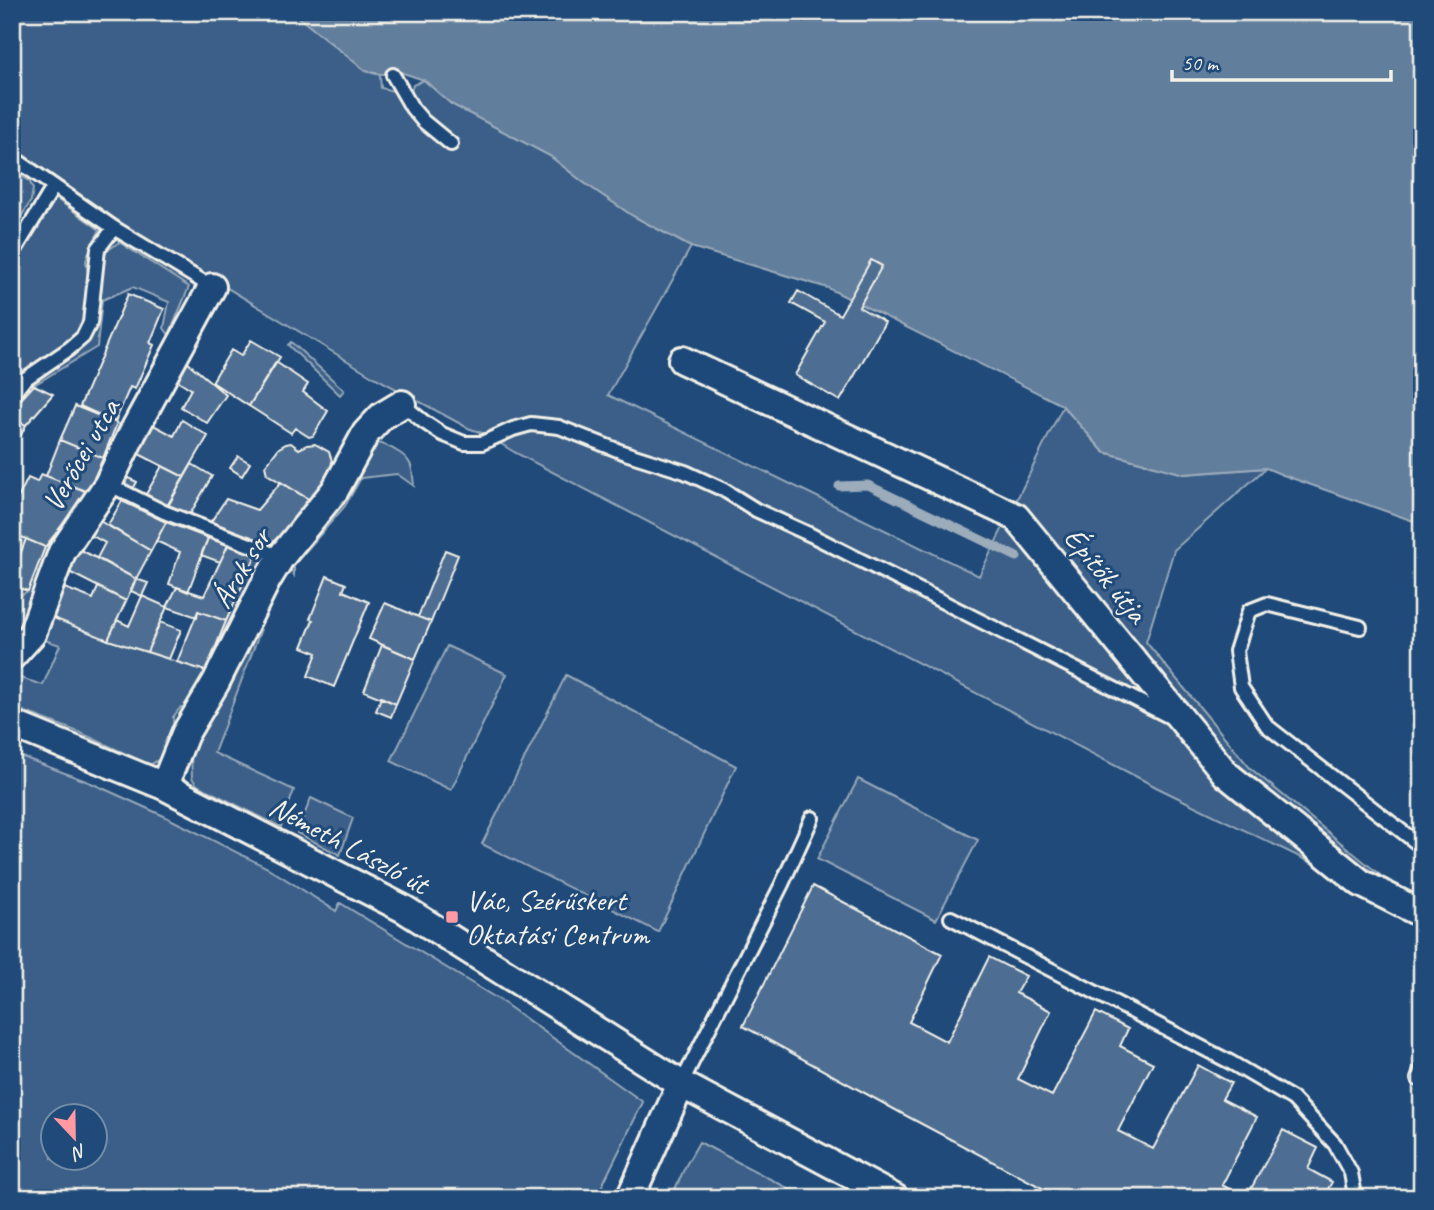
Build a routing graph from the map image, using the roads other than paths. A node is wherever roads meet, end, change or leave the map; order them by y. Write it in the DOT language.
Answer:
graph roads {
  1 [pos="393,75"];
  2 [pos="451,144"];
  3 [pos="12,157"];
  4 [pos="54,186"];
  5 [pos="114,228"];
  6 [pos="12,255"];
  7 [pos="212,287"];
  8 [pos="682,360"];
  9 [pos="12,395"];
  10 [pos="402,404"];
  11 [pos="108,484"];
  12 [pos="281,557"];
  13 [pos="1360,627"];
  14 [pos="12,656"];
  15 [pos="12,724"];
  16 [pos="1186,725"];
  17 [pos="164,786"];
  18 [pos="812,818"];
  19 [pos="1422,847"];
  20 [pos="1422,914"];
  21 [pos="951,918"];
  22 [pos="681,1084"];
  23 [pos="630,1198"];
  24 [pos="895,1198"];
  25 [pos="1350,1198"];
  1 -- 2 [label="lane"];
  3 -- 4 [label="lane"];
  4 -- 5 [label="lane"];
  4 -- 6 [label="lane"];
  5 -- 7 [label="lane"];
  5 -- 9 [label="lane"];
  7 -- 11 [label="street, Verőcei utca"];
  8 -- 16 [label="street, Építők útja"];
  10 -- 12 [label="street, Árok sor"];
  10 -- 16 [label="lane"];
  11 -- 12 [label="lane"];
  11 -- 14 [label="street, Verőcei utca"];
  12 -- 17 [label="street, Árok sor"];
  13 -- 19 [label="lane"];
  15 -- 17 [label="street, Németh László út"];
  16 -- 20 [label="street, Építők útja"];
  17 -- 22 [label="street, Németh László út"];
  18 -- 22 [label="lane"];
  21 -- 25 [label="lane"];
  22 -- 23 [label="street"];
  22 -- 24 [label="street, Németh László út"];
}
